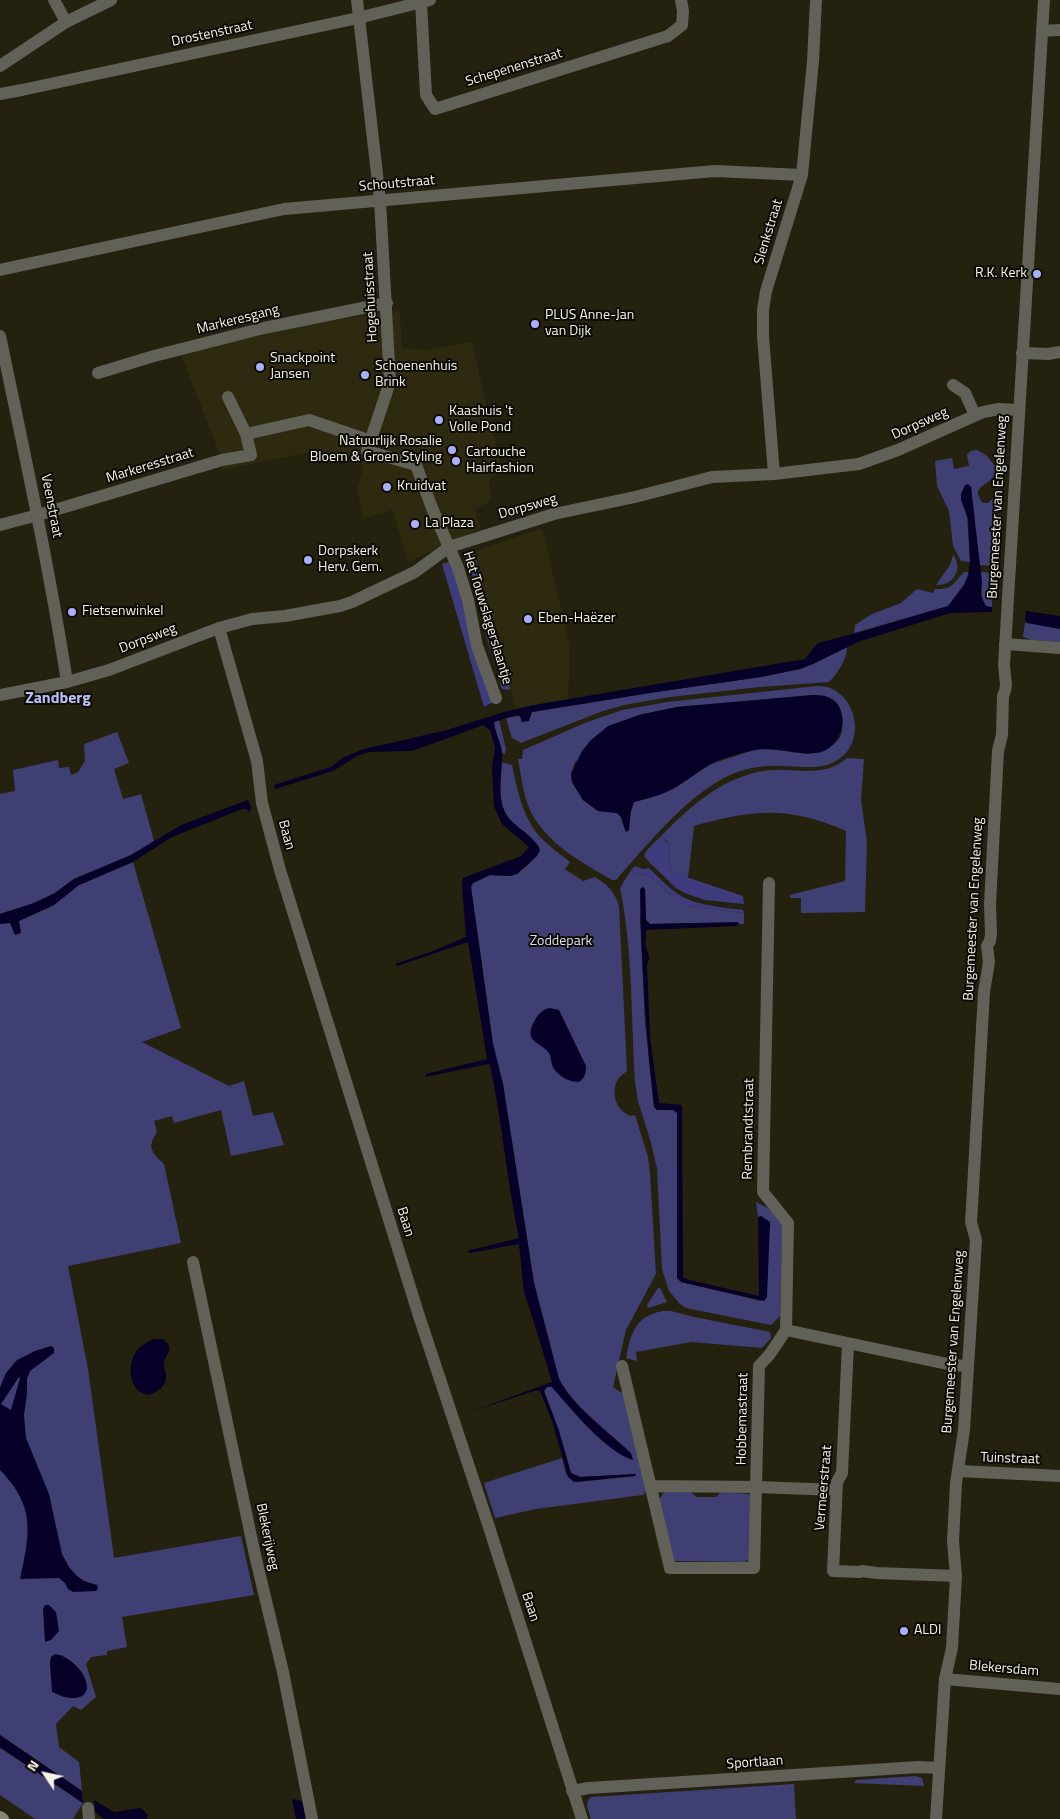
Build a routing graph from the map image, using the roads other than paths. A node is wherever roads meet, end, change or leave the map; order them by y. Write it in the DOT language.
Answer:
graph roads {
  1 [pos="54,0"];
  2 [pos="112,0"];
  3 [pos="357,0"];
  4 [pos="681,0"];
  5 [pos="816,0"];
  6 [pos="1044,0"];
  7 [pos="426,1"];
  8 [pos="358,18"];
  9 [pos="66,22"];
  10 [pos="1060,30"];
  11 [pos="1042,31"];
  12 [pos="0,66"];
  13 [pos="0,94"];
  14 [pos="802,175"];
  15 [pos="380,200"];
  16 [pos="0,270"];
  17 [pos="387,303"];
  18 [pos="0,336"];
  19 [pos="1060,352"];
  20 [pos="1022,353"];
  21 [pos="98,373"];
  22 [pos="953,385"];
  23 [pos="228,398"];
  24 [pos="1019,410"];
  25 [pos="975,415"];
  26 [pos="246,434"];
  27 [pos="371,441"];
  28 [pos="774,474"];
  29 [pos="38,515"];
  30 [pos="0,525"];
  31 [pos="449,547"];
  32 [pos="219,628"];
  33 [pos="1005,644"];
  34 [pos="1060,648"];
  35 [pos="67,682"];
  36 [pos="0,695"];
  37 [pos="496,698"];
  38 [pos="769,883"];
  39 [pos="193,1262"];
  40 [pos="786,1330"];
  41 [pos="848,1344"];
  42 [pos="622,1366"];
  43 [pos="968,1366"];
  44 [pos="959,1472"];
  45 [pos="1060,1476"];
  46 [pos="652,1486"];
  47 [pos="757,1487"];
  48 [pos="836,1490"];
  49 [pos="956,1576"];
  50 [pos="944,1679"];
  51 [pos="1060,1689"];
  52 [pos="939,1768"];
  53 [pos="572,1791"];
  54 [pos="312,1819"];
  55 [pos="582,1819"];
  56 [pos="936,1819"];
  1 -- 9 [label="street"];
  2 -- 9 [label="street"];
  3 -- 8 [label="street, Hogehuisstraat"];
  4 -- 7 [label="street, Schepenenstraat"];
  5 -- 14 [label="street, Slenkstraat"];
  6 -- 11 [label="street, Burgemeester van Engelenweg"];
  7 -- 8 [label="street, Drostenstraat"];
  8 -- 13 [label="street, Drostenstraat"];
  8 -- 15 [label="street, Hogehuisstraat"];
  9 -- 12 [label="street"];
  10 -- 11 [label="street"];
  11 -- 20 [label="street, Burgemeester van Engelenweg"];
  14 -- 15 [label="street, Schoutstraat"];
  14 -- 28 [label="street, Slenkstraat"];
  15 -- 16 [label="street, Schoutstraat"];
  15 -- 17 [label="street, Hogehuisstraat"];
  17 -- 21 [label="street, Markeresgang"];
  17 -- 27 [label="street, Hogehuisstraat"];
  18 -- 29 [label="street, Veenstraat"];
  19 -- 20 [label="street"];
  20 -- 24 [label="street, Burgemeester van Engelenweg"];
  22 -- 25 [label="street"];
  23 -- 26 [label="street"];
  24 -- 25 [label="street, Dorpsweg"];
  24 -- 33 [label="street, Burgemeester van Engelenweg"];
  25 -- 28 [label="street, Dorpsweg"];
  26 -- 27 [label="street"];
  26 -- 29 [label="street, Markeresstraat"];
  27 -- 31 [label="street"];
  28 -- 31 [label="street, Dorpsweg"];
  29 -- 30 [label="street"];
  29 -- 35 [label="street, Veenstraat"];
  31 -- 32 [label="street, Dorpsweg"];
  31 -- 37 [label="street, Het Touwslagerslaantje"];
  32 -- 35 [label="street, Dorpsweg"];
  32 -- 53 [label="street, Baan"];
  33 -- 34 [label="street"];
  33 -- 43 [label="street, Burgemeester van Engelenweg"];
  35 -- 36 [label="street, Dorpsweg"];
  38 -- 40 [label="street, Rembrandtstraat"];
  39 -- 54 [label="street, Blekerijweg"];
  40 -- 41 [label="street"];
  40 -- 47 [label="street, Hobbemastraat"];
  41 -- 43 [label="street"];
  41 -- 48 [label="street, Vermeerstraat"];
  42 -- 46 [label="street, Hobbemastraat"];
  43 -- 44 [label="street, Burgemeester van Engelenweg"];
  44 -- 45 [label="street, Tuinstraat"];
  44 -- 49 [label="street, Burgemeester van Engelenweg"];
  46 -- 47 [label="street"];
  46 -- 47 [label="street, Hobbemastraat"];
  47 -- 48 [label="street"];
  48 -- 49 [label="street, Vermeerstraat"];
  49 -- 50 [label="street, Burgemeester van Engelenweg"];
  50 -- 51 [label="street, Blekersdam"];
  50 -- 52 [label="street, Burgemeester van Engelenweg"];
  52 -- 53 [label="street, Sportlaan"];
  52 -- 56 [label="street, Burgemeester van Engelenweg"];
  53 -- 55 [label="street, Baan"];
}
